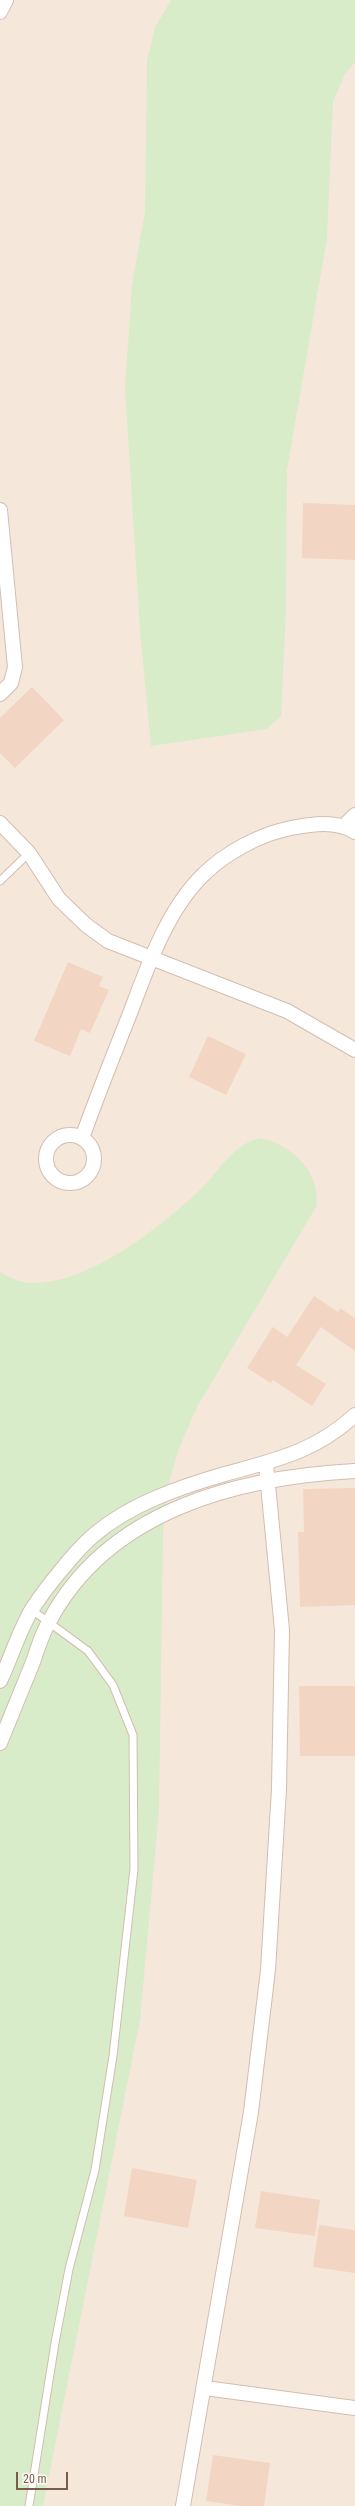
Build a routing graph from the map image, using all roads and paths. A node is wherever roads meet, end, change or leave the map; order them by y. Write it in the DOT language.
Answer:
graph roads {
  1 [pos="6,0"];
  2 [pos="0,12"];
  3 [pos="0,510"];
  4 [pos="0,694"];
  5 [pos="355,815"];
  6 [pos="0,823"];
  7 [pos="350,829"];
  8 [pos="29,853"];
  9 [pos="0,881"];
  10 [pos="151,958"];
  11 [pos="355,1050"];
  12 [pos="82,1138"];
  13 [pos="355,1415"];
  14 [pos="266,1464"];
  15 [pos="355,1471"];
  16 [pos="267,1480"];
  17 [pos="32,1610"];
  18 [pos="49,1621"];
  19 [pos="0,1681"];
  20 [pos="0,1743"];
  21 [pos="205,2388"];
  22 [pos="355,2408"];
  23 [pos="29,2506"];
  24 [pos="183,2506"];
  1 -- 2 [label="street"];
  3 -- 4 [label="street"];
  5 -- 7 [label="street"];
  6 -- 8 [label="street"];
  7 -- 10 [label="street"];
  8 -- 9 [label="lane"];
  8 -- 10 [label="street"];
  10 -- 11 [label="street"];
  10 -- 12 [label="street"];
  13 -- 14 [label="street"];
  14 -- 16 [label="street"];
  14 -- 17 [label="street"];
  15 -- 16 [label="street"];
  16 -- 18 [label="street"];
  16 -- 21 [label="street"];
  17 -- 18 [label="lane"];
  17 -- 19 [label="street"];
  18 -- 20 [label="street"];
  18 -- 23 [label="lane"];
  21 -- 22 [label="street"];
  21 -- 24 [label="street"];
}
